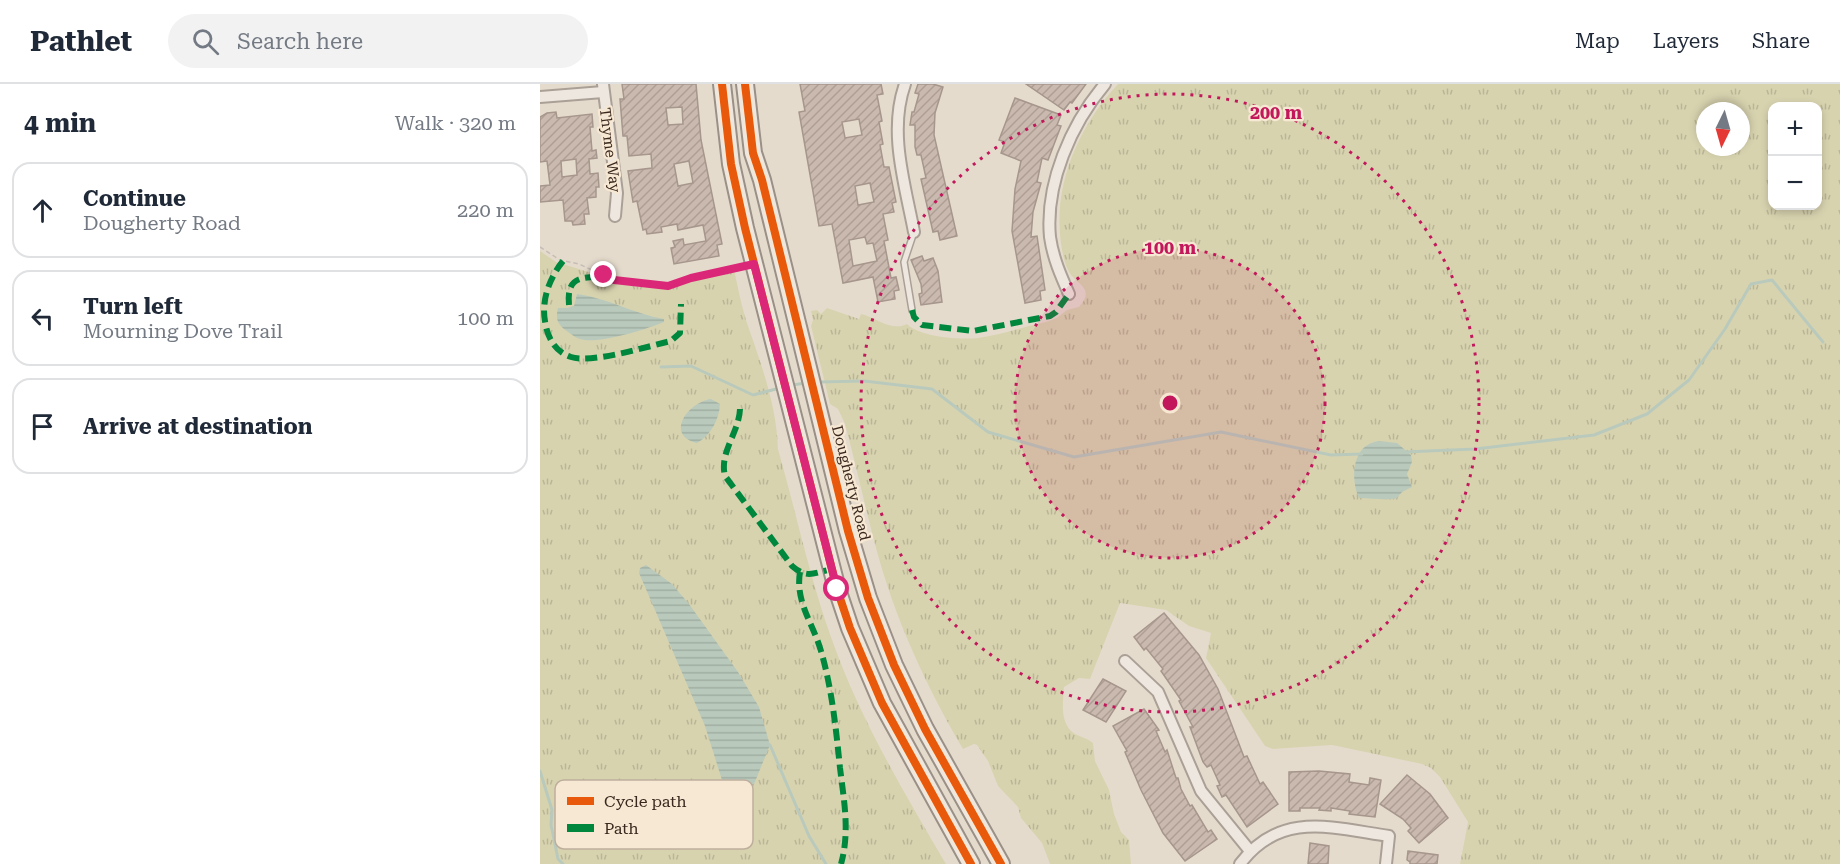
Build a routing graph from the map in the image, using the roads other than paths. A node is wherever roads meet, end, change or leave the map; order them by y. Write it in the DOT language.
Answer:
graph roads {
  1 [pos="722,84"];
  2 [pos="745,84"];
  3 [pos="905,84"];
  4 [pos="1105,84"];
  5 [pos="603,88"];
  6 [pos="540,98"];
  7 [pos="615,216"];
  8 [pos="914,232"];
  9 [pos="1069,294"];
  10 [pos="912,310"];
  11 [pos="1125,661"];
  12 [pos="1250,851"];
  13 [pos="970,864"];
  14 [pos="1001,864"];
  15 [pos="1240,864"];
  16 [pos="1386,864"];
  1 -- 13 [label="main road"];
  2 -- 14 [label="main road, Dougherty Road"];
  3 -- 8 [label="street"];
  4 -- 9 [label="street"];
  5 -- 6 [label="street"];
  5 -- 7 [label="street, Thyme Way"];
  8 -- 10 [label="lane"];
  11 -- 12 [label="street"];
  12 -- 15 [label="street"];
  12 -- 16 [label="street"];
}
